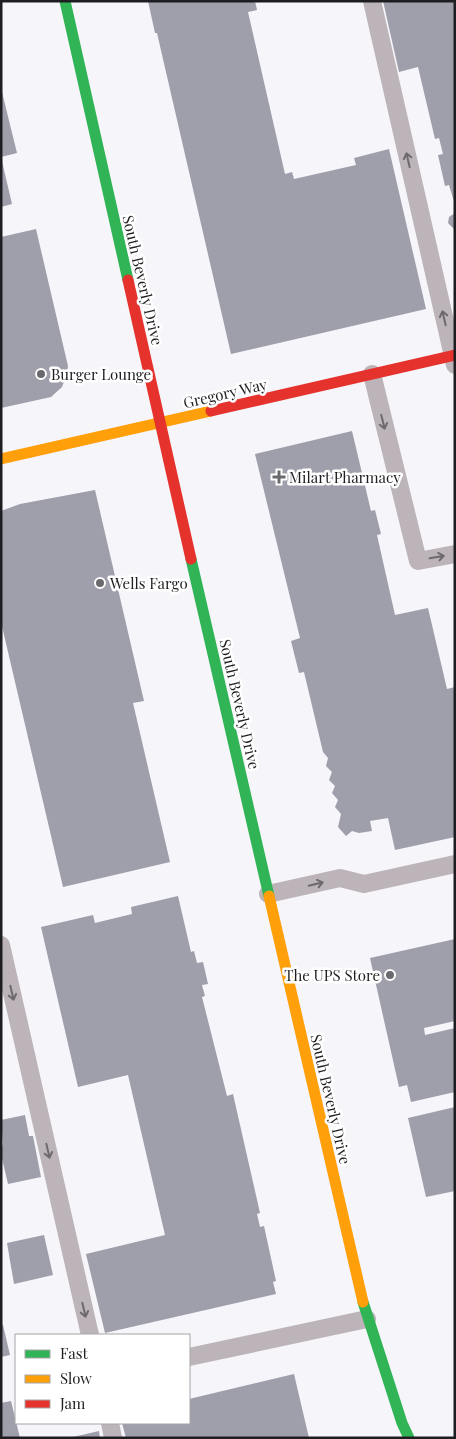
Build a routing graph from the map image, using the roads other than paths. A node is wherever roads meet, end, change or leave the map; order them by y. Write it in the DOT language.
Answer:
graph roads {
  1 [pos="65,1"];
  2 [pos="372,1"];
  3 [pos="454,359"];
  4 [pos="372,374"];
  5 [pos="161,423"];
  6 [pos="1,459"];
  7 [pos="455,554"];
  8 [pos="455,864"];
  9 [pos="268,894"];
  10 [pos="1,945"];
  11 [pos="367,1319"];
  12 [pos="90,1334"];
  13 [pos="190,1357"];
  14 [pos="402,1423"];
  15 [pos="110,1424"];
  16 [pos="113,1438"];
  17 [pos="402,1438"];
  18 [pos="409,1438"];
  1 -- 5 [label="main road, South Beverly Drive"];
  3 -- 2 [label="lane, one-way"];
  3 -- 4 [label="main road, Gregory Way"];
  4 -- 5 [label="main road, Gregory Way"];
  4 -- 7 [label="lane, one-way"];
  5 -- 6 [label="main road, Gregory Way"];
  5 -- 9 [label="main road, South Beverly Drive"];
  9 -- 8 [label="lane, one-way"];
  9 -- 11 [label="main road, South Beverly Drive"];
  10 -- 12 [label="lane, one-way"];
  11 -- 13 [label="lane"];
  11 -- 14 [label="main road, South Beverly Drive"];
  14 -- 17 [label="main road"];
  14 -- 18 [label="main road, South Beverly Drive"];
  15 -- 16 [label="lane"];
}
